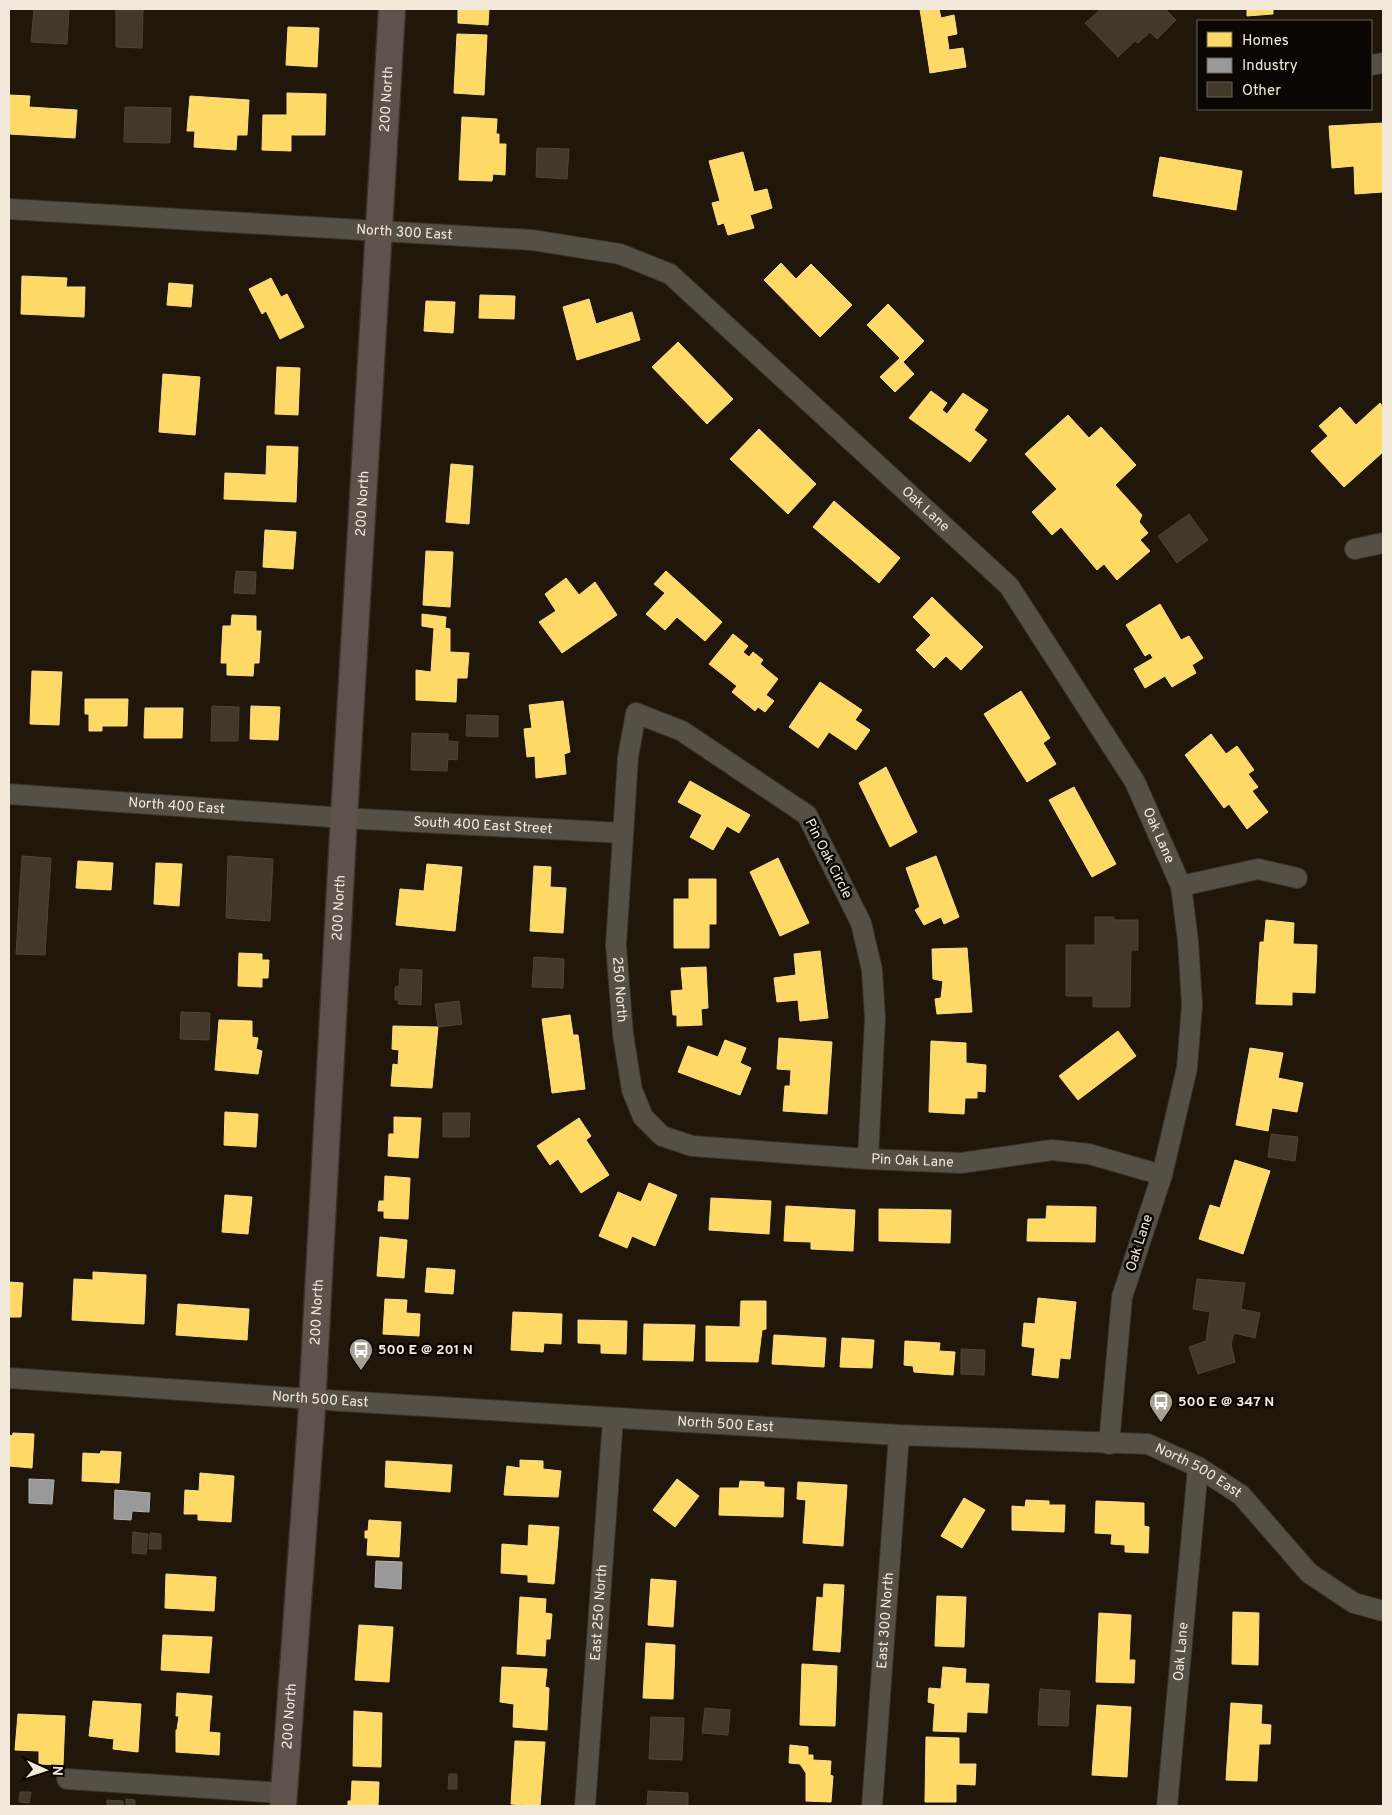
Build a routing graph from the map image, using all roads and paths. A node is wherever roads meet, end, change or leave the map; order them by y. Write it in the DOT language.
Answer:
graph roads {
  1 [pos="392,9"];
  2 [pos="9,209"];
  3 [pos="379,230"];
  4 [pos="763,360"];
  5 [pos="1383,543"];
  6 [pos="1355,549"];
  7 [pos="9,794"];
  8 [pos="344,818"];
  9 [pos="623,833"];
  10 [pos="1297,878"];
  11 [pos="1182,886"];
  12 [pos="662,1136"];
  13 [pos="868,1159"];
  14 [pos="1162,1174"];
  15 [pos="9,1378"];
  16 [pos="312,1399"];
  17 [pos="613,1418"];
  18 [pos="899,1435"];
  19 [pos="1109,1444"];
  20 [pos="1198,1467"];
  21 [pos="1383,1611"];
  22 [pos="67,1780"];
  23 [pos="283,1799"];
  24 [pos="585,1806"];
  25 [pos="872,1806"];
  26 [pos="1167,1806"];
  1 -- 3 [label="main road, 200 North"];
  2 -- 3 [label="street, North 300 East"];
  3 -- 4 [label="street, North 300 East"];
  3 -- 8 [label="main road, 200 North"];
  4 -- 11 [label="street, Oak Lane"];
  5 -- 6 [label="street"];
  7 -- 8 [label="street, North 400 East"];
  8 -- 9 [label="street, South 400 East Street"];
  8 -- 16 [label="main road, 200 North"];
  9 -- 12 [label="street, 250 North"];
  9 -- 13 [label="street, Pin Oak Circle"];
  10 -- 11 [label="street"];
  11 -- 14 [label="street, Oak Lane"];
  12 -- 13 [label="street, Pin Oak Lane"];
  13 -- 14 [label="street, Pin Oak Lane"];
  14 -- 19 [label="street, Oak Lane"];
  15 -- 16 [label="street, North 500 East"];
  16 -- 17 [label="street, North 500 East"];
  16 -- 23 [label="main road, 200 North"];
  17 -- 18 [label="street, North 500 East"];
  17 -- 24 [label="street, East 250 North"];
  18 -- 19 [label="street, North 500 East"];
  18 -- 25 [label="street, East 300 North"];
  19 -- 20 [label="street, North 500 East"];
  20 -- 21 [label="street, North 500 East"];
  20 -- 26 [label="street, Oak Lane"];
  22 -- 23 [label="street"];
}
